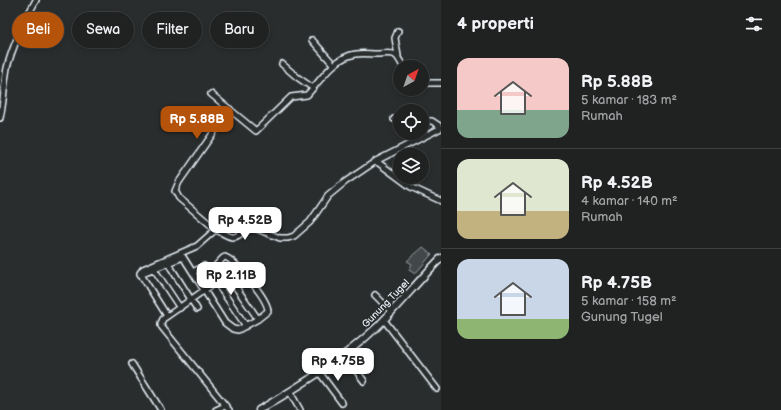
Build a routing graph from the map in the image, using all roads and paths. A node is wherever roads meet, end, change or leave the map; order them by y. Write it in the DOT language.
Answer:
graph roads {
  1 [pos="36,0"];
  2 [pos="398,31"];
  3 [pos="312,40"];
  4 [pos="398,56"];
  5 [pos="400,60"];
  6 [pos="282,64"];
  7 [pos="334,64"];
  8 [pos="441,83"];
  9 [pos="429,84"];
  10 [pos="313,88"];
  11 [pos="211,94"];
  12 [pos="2,99"];
  13 [pos="230,108"];
  14 [pos="0,118"];
  15 [pos="429,121"];
  16 [pos="441,127"];
  17 [pos="376,161"];
  18 [pos="441,201"];
  19 [pos="214,229"];
  20 [pos="441,258"];
  21 [pos="168,263"];
  22 [pos="219,263"];
  23 [pos="154,269"];
  24 [pos="193,272"];
  25 [pos="209,273"];
  26 [pos="140,274"];
  27 [pos="216,282"];
  28 [pos="205,290"];
  29 [pos="375,296"];
  30 [pos="192,299"];
  31 [pos="180,308"];
  32 [pos="197,309"];
  33 [pos="392,312"];
  34 [pos="167,316"];
  35 [pos="258,319"];
  36 [pos="384,320"];
  37 [pos="246,326"];
  38 [pos="344,354"];
  39 [pos="132,364"];
  40 [pos="320,372"];
  41 [pos="364,381"];
  42 [pos="437,389"];
  43 [pos="290,392"];
  44 [pos="342,403"];
  45 [pos="227,408"];
  46 [pos="161,410"];
  47 [pos="216,410"];
  48 [pos="259,410"];
  49 [pos="300,410"];
  1 -- 12 [label="street"];
  2 -- 4 [label="street"];
  3 -- 7 [label="street"];
  4 -- 5 [label="street"];
  4 -- 7 [label="street"];
  6 -- 10 [label="street"];
  7 -- 10 [label="street"];
  8 -- 9 [label="street"];
  10 -- 13 [label="street"];
  11 -- 13 [label="street"];
  12 -- 14 [label="street"];
  13 -- 19 [label="street"];
  15 -- 16 [label="street"];
  16 -- 17 [label="street"];
  17 -- 18 [label="street"];
  17 -- 19 [label="street"];
  19 -- 26 [label="street"];
  20 -- 33 [label="main road, Gunung Tugel"];
  21 -- 23 [label="street"];
  21 -- 24 [label="street"];
  21 -- 30 [label="street"];
  22 -- 25 [label="street"];
  22 -- 35 [label="street"];
  22 -- 35 [label="street"];
  23 -- 26 [label="street"];
  23 -- 31 [label="street"];
  24 -- 25 [label="street"];
  24 -- 28 [label="street"];
  25 -- 27 [label="street"];
  26 -- 34 [label="street"];
  27 -- 28 [label="street"];
  27 -- 37 [label="street"];
  28 -- 30 [label="street"];
  28 -- 37 [label="street"];
  29 -- 33 [label="street"];
  30 -- 31 [label="street"];
  30 -- 32 [label="street"];
  31 -- 34 [label="street"];
  33 -- 36 [label="main road, Gunung Tugel"];
  34 -- 45 [label="street"];
  35 -- 37 [label="street"];
  36 -- 38 [label="main road, Gunung Tugel"];
  36 -- 42 [label="street"];
  38 -- 40 [label="main road, Gunung Tugel"];
  38 -- 41 [label="street"];
  39 -- 46 [label="street"];
  40 -- 43 [label="main road, Gunung Tugel"];
  40 -- 44 [label="street"];
  43 -- 48 [label="main road, Gunung Tugel"];
  43 -- 49 [label="street"];
  45 -- 47 [label="street"];
}
